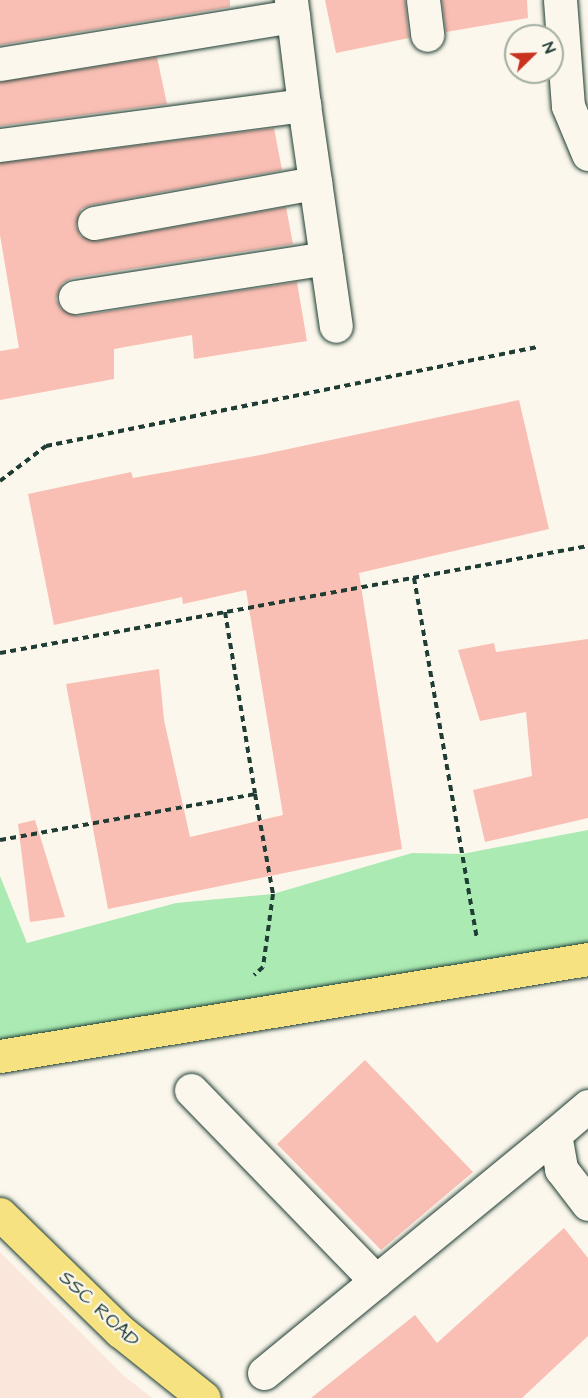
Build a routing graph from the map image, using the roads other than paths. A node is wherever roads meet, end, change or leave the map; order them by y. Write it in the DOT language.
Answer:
graph roads {
  1 [pos="423,0"];
  2 [pos="560,0"];
  3 [pos="292,8"];
  4 [pos="427,35"];
  5 [pos="0,64"];
  6 [pos="304,105"];
  7 [pos="0,145"];
  8 [pos="588,154"];
  9 [pos="315,183"];
  10 [pos="94,223"];
  11 [pos="326,258"];
  12 [pos="75,297"];
  13 [pos="336,326"];
  14 [pos="588,958"];
  15 [pos="0,1056"];
  16 [pos="191,1090"];
  17 [pos="588,1106"];
  18 [pos="555,1134"];
  19 [pos="588,1204"];
  20 [pos="0,1214"];
  21 [pos="376,1281"];
  22 [pos="264,1373"];
  23 [pos="204,1398"];
  1 -- 4 [label="street"];
  2 -- 8 [label="street"];
  3 -- 5 [label="street"];
  3 -- 6 [label="street"];
  6 -- 7 [label="street"];
  6 -- 9 [label="street"];
  9 -- 10 [label="street"];
  9 -- 11 [label="street"];
  11 -- 12 [label="street"];
  11 -- 13 [label="street"];
  14 -- 15 [label="main road"];
  16 -- 21 [label="street"];
  17 -- 18 [label="street"];
  18 -- 19 [label="street"];
  18 -- 21 [label="street"];
  20 -- 23 [label="main road, SSC ROAD"];
  21 -- 22 [label="street"];
}
